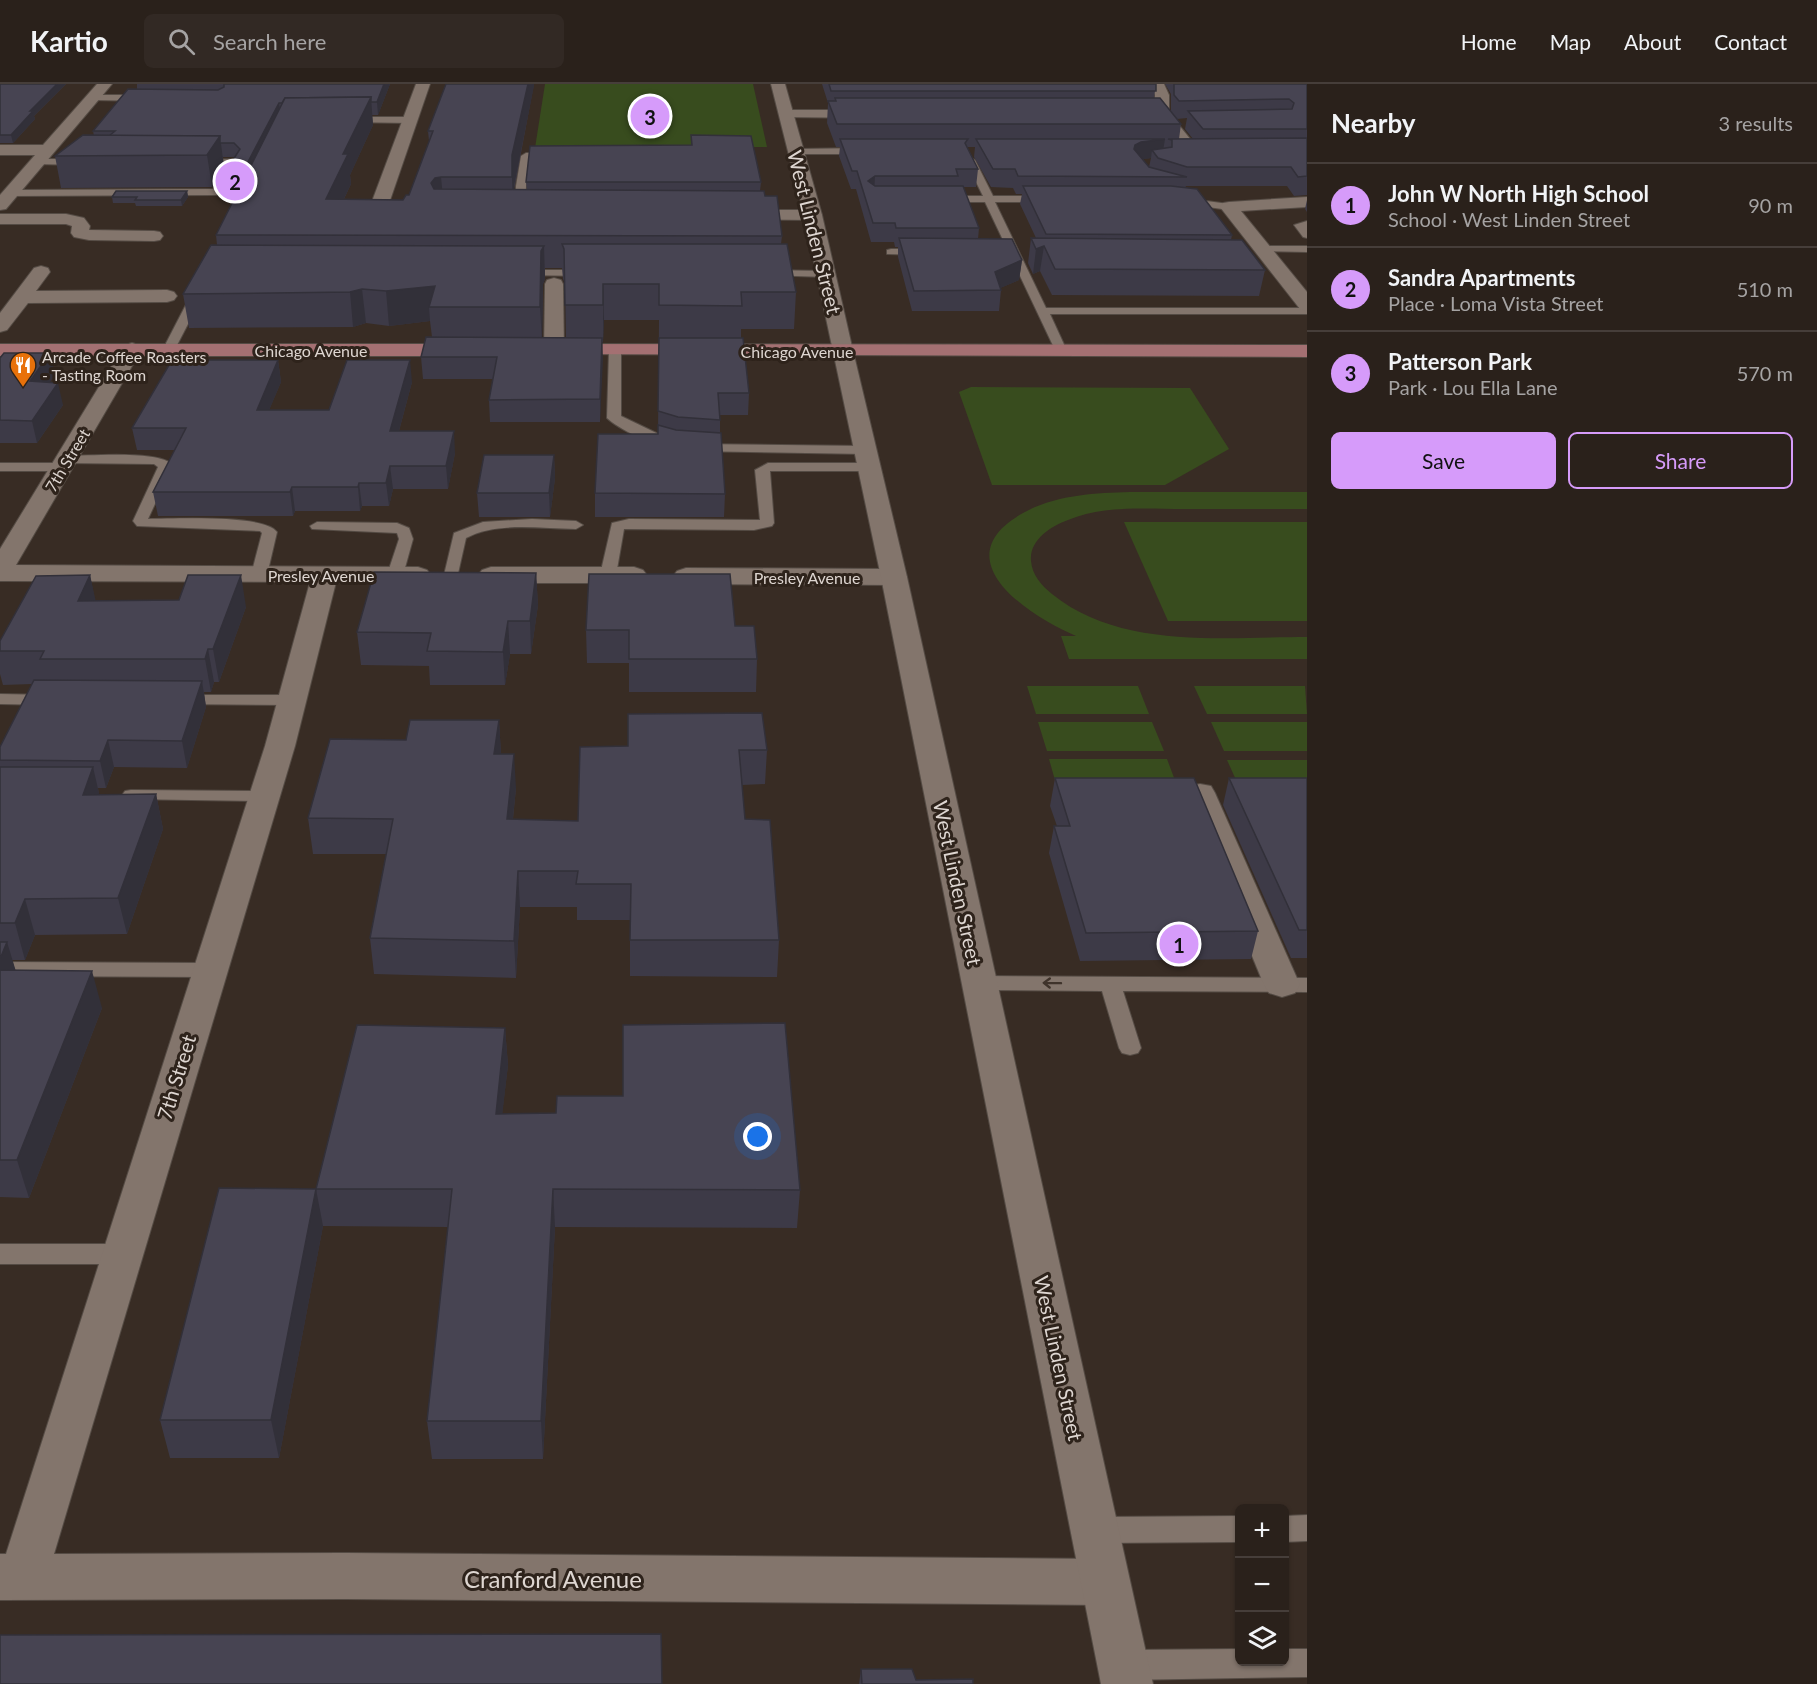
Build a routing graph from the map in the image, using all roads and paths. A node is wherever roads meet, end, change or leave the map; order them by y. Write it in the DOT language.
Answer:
graph roads {
  1 [pos="105,84"];
  2 [pos="423,84"];
  3 [pos="778,84"];
  4 [pos="1157,84"];
  5 [pos="94,98"];
  6 [pos="161,98"];
  7 [pos="786,114"];
  8 [pos="892,114"];
  9 [pos="1142,114"];
  10 [pos="331,120"];
  11 [pos="410,120"];
  12 [pos="1171,121"];
  13 [pos="0,150"];
  14 [pos="873,151"];
  15 [pos="979,151"];
  16 [pos="1192,151"];
  17 [pos="796,152"];
  18 [pos="44,156"];
  19 [pos="562,156"];
  20 [pos="91,162"];
  21 [pos="191,162"];
  22 [pos="1184,191"];
  23 [pos="11,193"];
  24 [pos="932,199"];
  25 [pos="989,199"];
  26 [pos="1060,199"];
  27 [pos="1168,199"];
  28 [pos="1307,202"];
  29 [pos="0,205"];
  30 [pos="1229,207"];
  31 [pos="377,212"];
  32 [pos="498,214"];
  33 [pos="526,214"];
  34 [pos="718,214"];
  35 [pos="813,214"];
  36 [pos="0,219"];
  37 [pos="1307,224"];
  38 [pos="1307,235"];
  39 [pos="154,236"];
  40 [pos="1307,249"];
  41 [pos="891,252"];
  42 [pos="936,252"];
  43 [pos="1265,256"];
  44 [pos="41,272"];
  45 [pos="512,273"];
  46 [pos="606,273"];
  47 [pos="754,273"];
  48 [pos="826,274"];
  49 [pos="205,282"];
  50 [pos="554,284"];
  51 [pos="167,296"];
  52 [pos="22,297"];
  53 [pos="1307,305"];
  54 [pos="1042,311"];
  55 [pos="1307,311"];
  56 [pos="0,326"];
  57 [pos="132,349"];
  58 [pos="169,349"];
  59 [pos="0,350"];
  60 [pos="484,350"];
  61 [pos="531,350"];
  62 [pos="554,350"];
  63 [pos="615,350"];
  64 [pos="843,351"];
  65 [pos="1061,351"];
  66 [pos="1307,351"];
  67 [pos="867,459"];
  68 [pos="65,464"];
  69 [pos="0,467"];
  70 [pos="576,525"];
  71 [pos="317,526"];
  72 [pos="1,567"];
  73 [pos="259,575"];
  74 [pos="325,575"];
  75 [pos="395,575"];
  76 [pos="452,575"];
  77 [pos="608,575"];
  78 [pos="894,578"];
  79 [pos="0,699"];
  80 [pos="72,700"];
  81 [pos="166,700"];
  82 [pos="292,700"];
  83 [pos="1200,793"];
  84 [pos="115,795"];
  85 [pos="263,796"];
  86 [pos="0,969"];
  87 [pos="209,970"];
  88 [pos="979,983"];
  89 [pos="1111,984"];
  90 [pos="1295,985"];
  91 [pos="1130,1048"];
  92 [pos="0,1254"];
  93 [pos="121,1254"];
  94 [pos="1307,1528"];
  95 [pos="1235,1529"];
  96 [pos="1289,1529"];
  97 [pos="1094,1530"];
  98 [pos="11,1577"];
  99 [pos="1106,1582"];
  100 [pos="1307,1663"];
  101 [pos="1125,1675"];
  1 -- 5 [label="street"];
  2 -- 11 [label="street"];
  3 -- 7 [label="street, West Linden Street"];
  4 -- 12 [label="street"];
  5 -- 6 [label="lane"];
  5 -- 18 [label="street"];
  7 -- 8 [label="street"];
  7 -- 17 [label="street, West Linden Street"];
  9 -- 12 [label="street"];
  10 -- 11 [label="lane"];
  11 -- 31 [label="street"];
  12 -- 16 [label="street"];
  13 -- 18 [label="street"];
  14 -- 17 [label="lane"];
  15 -- 25 [label="lane"];
  17 -- 35 [label="street, West Linden Street"];
  18 -- 20 [label="lane"];
  18 -- 23 [label="street"];
  19 -- 33 [label="lane"];
  21 -- 23 [label="lane"];
  22 -- 30 [label="lane"];
  23 -- 29 [label="street"];
  24 -- 25 [label="lane"];
  25 -- 26 [label="lane"];
  25 -- 54 [label="lane"];
  27 -- 30 [label="lane"];
  28 -- 30 [label="street"];
  30 -- 43 [label="street"];
  32 -- 33 [label="street"];
  34 -- 35 [label="street"];
  35 -- 48 [label="street, West Linden Street"];
  36 -- 39 [label="street"];
  37 -- 38 [label="lane"];
  40 -- 43 [label="lane"];
  41 -- 42 [label="lane"];
  43 -- 53 [label="street"];
  44 -- 52 [label="street"];
  45 -- 46 [label="lane"];
  47 -- 48 [label="lane"];
  48 -- 64 [label="street, West Linden Street"];
  49 -- 58 [label="lane"];
  50 -- 62 [label="street"];
  51 -- 52 [label="street"];
  52 -- 56 [label="street"];
  54 -- 55 [label="lane"];
  54 -- 65 [label="lane"];
  57 -- 58 [label="main road, Chicago Avenue"];
  57 -- 59 [label="main road, Chicago Avenue"];
  57 -- 68 [label="street, 7th Street"];
  58 -- 60 [label="main road, Chicago Avenue"];
  61 -- 62 [label="main road, Chicago Avenue"];
  62 -- 63 [label="main road, Chicago Avenue"];
  63 -- 64 [label="main road, Chicago Avenue"];
  63 -- 67 [label="lane"];
  64 -- 65 [label="main road, Chicago Avenue"];
  64 -- 67 [label="street, West Linden Street"];
  65 -- 66 [label="main road, Chicago Avenue"];
  67 -- 77 [label="lane"];
  67 -- 78 [label="street, West Linden Street"];
  68 -- 69 [label="lane"];
  68 -- 72 [label="street, 7th Street"];
  68 -- 73 [label="lane"];
  70 -- 76 [label="lane"];
  71 -- 75 [label="lane"];
  72 -- 73 [label="street, Presley Avenue"];
  73 -- 74 [label="street, Presley Avenue"];
  74 -- 75 [label="street, Presley Avenue"];
  74 -- 82 [label="street, 7th Street"];
  75 -- 76 [label="street, Presley Avenue"];
  76 -- 77 [label="street, Presley Avenue"];
  77 -- 78 [label="street, Presley Avenue"];
  78 -- 88 [label="street, West Linden Street"];
  79 -- 80 [label="lane"];
  81 -- 82 [label="lane"];
  82 -- 85 [label="street, 7th Street"];
  83 -- 90 [label="street"];
  84 -- 85 [label="lane"];
  85 -- 87 [label="street, 7th Street"];
  86 -- 87 [label="lane"];
  87 -- 93 [label="street, 7th Street"];
  89 -- 88 [label="lane, one-way"];
  88 -- 97 [label="street, West Linden Street"];
  89 -- 90 [label="lane"];
  89 -- 91 [label="lane"];
  92 -- 93 [label="lane"];
  93 -- 98 [label="street, 7th Street"];
  94 -- 96 [label="lane"];
  95 -- 97 [label="lane"];
  97 -- 99 [label="street, West Linden Street"];
  98 -- 99 [label="street, Cranford Avenue"];
  99 -- 101 [label="street, West Linden Street"];
  100 -- 101 [label="lane"];
}
